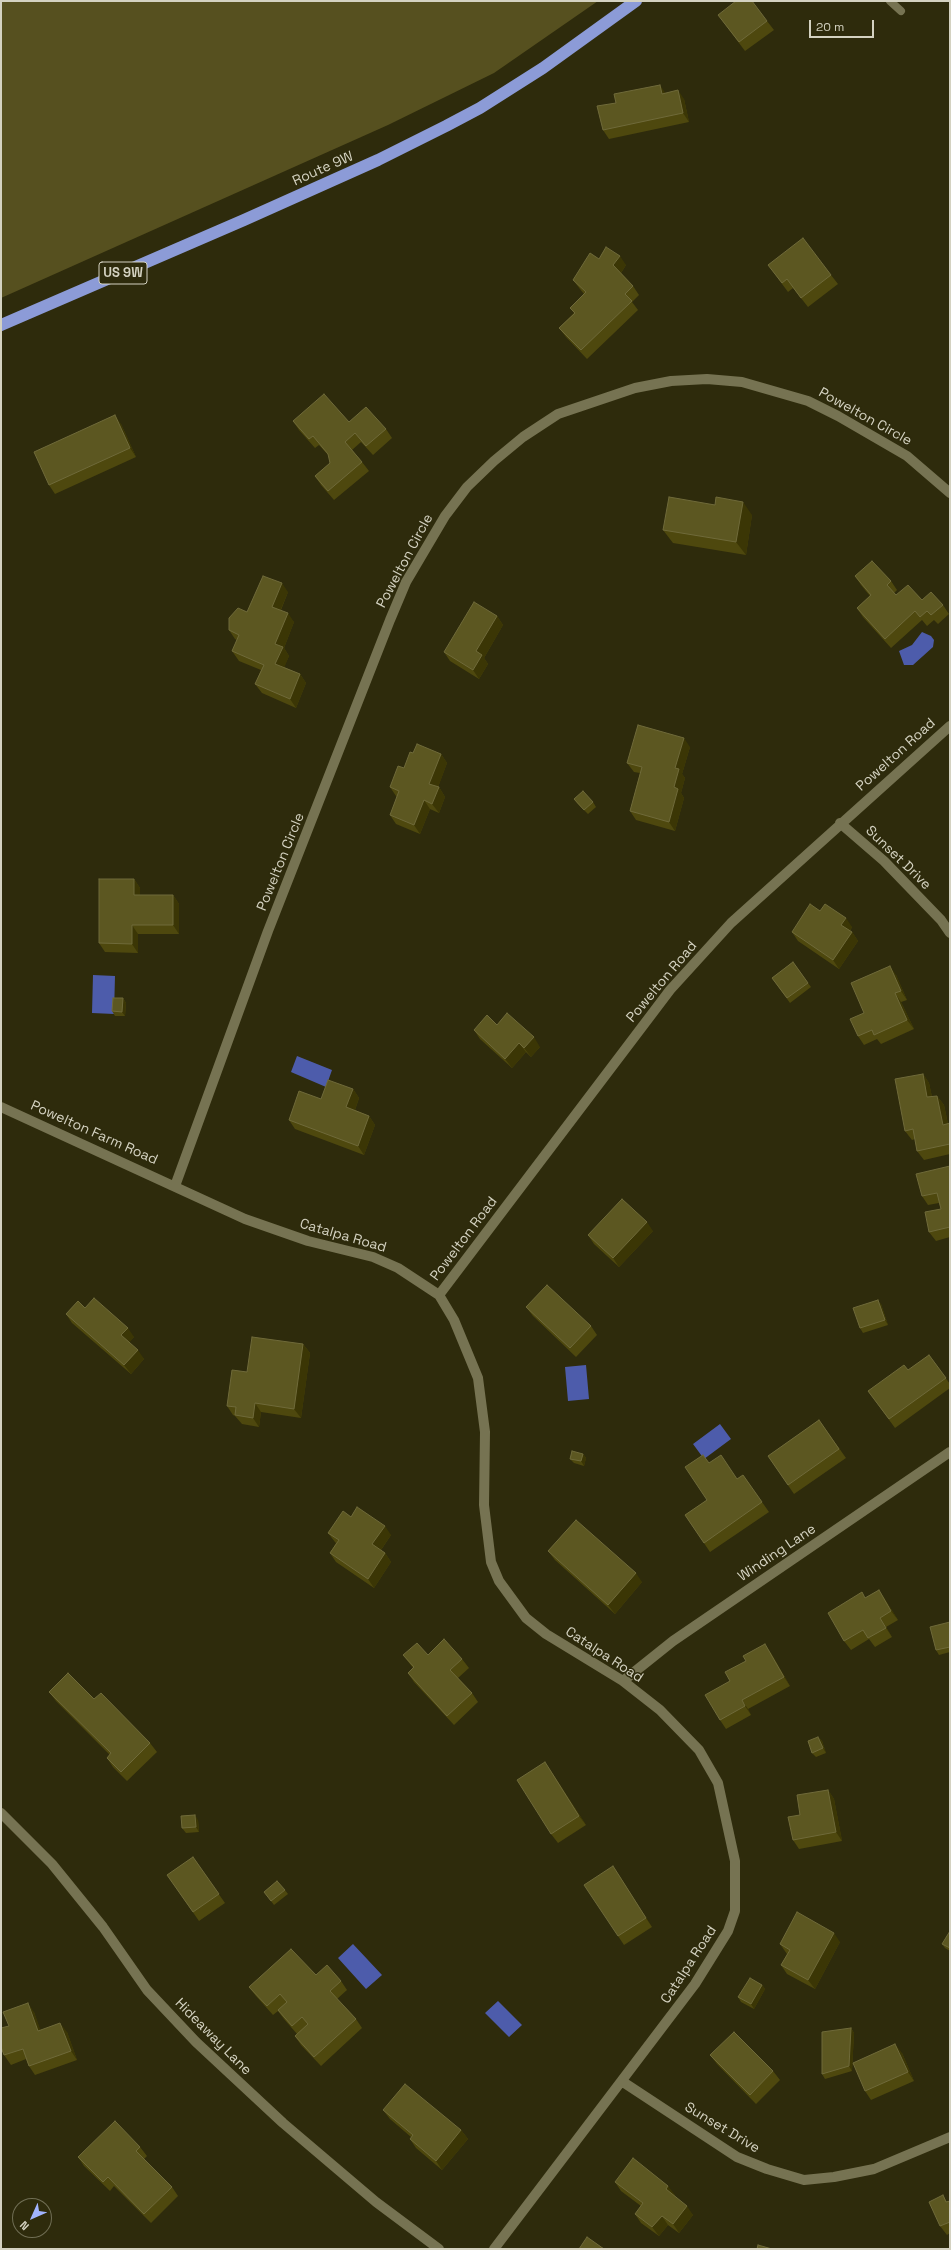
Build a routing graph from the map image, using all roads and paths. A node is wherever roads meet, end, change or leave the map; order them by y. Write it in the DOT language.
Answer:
graph roads {
  1 [pos="636,1"];
  2 [pos="890,1"];
  3 [pos="901,12"];
  4 [pos="1,325"];
  5 [pos="950,493"];
  6 [pos="950,726"];
  7 [pos="840,823"];
  8 [pos="950,933"];
  9 [pos="1,1107"];
  10 [pos="175,1186"];
  11 [pos="439,1295"];
  12 [pos="950,1452"];
  13 [pos="623,1681"];
  14 [pos="1,1813"];
  15 [pos="623,2082"];
  16 [pos="950,2137"];
  17 [pos="438,2249"];
  18 [pos="494,2249"];
  1 -- 4 [label="highway, Route 9W / US 9W"];
  2 -- 3 [label="lane"];
  5 -- 10 [label="street, Powelton Circle"];
  6 -- 7 [label="street, Powelton Road"];
  7 -- 8 [label="street, Sunset Drive"];
  7 -- 11 [label="street, Powelton Road"];
  9 -- 10 [label="street, Powelton Farm Road"];
  10 -- 11 [label="street, Catalpa Road"];
  11 -- 13 [label="street, Catalpa Road"];
  12 -- 13 [label="street, Winding Lane"];
  13 -- 15 [label="street, Catalpa Road"];
  14 -- 17 [label="street, Hideaway Lane"];
  15 -- 16 [label="street, Sunset Drive"];
  15 -- 18 [label="street, Catalpa Road"];
}
